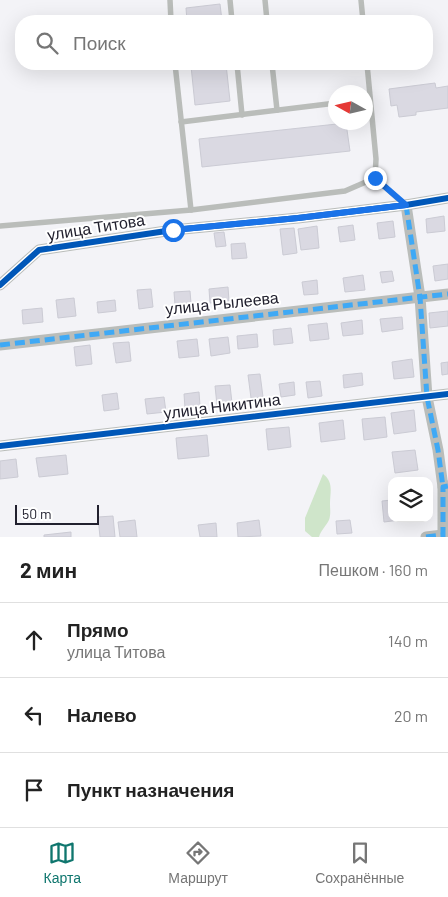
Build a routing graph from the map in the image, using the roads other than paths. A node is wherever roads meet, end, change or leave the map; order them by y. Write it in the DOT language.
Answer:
graph roads {
  1 [pos="170,0"];
  2 [pos="230,0"];
  3 [pos="265,0"];
  4 [pos="361,0"];
  5 [pos="171,15"];
  6 [pos="231,15"];
  7 [pos="266,15"];
  8 [pos="362,15"];
  9 [pos="175,70"];
  10 [pos="237,70"];
  11 [pos="273,70"];
  12 [pos="367,70"];
  13 [pos="368,85"];
  14 [pos="328,104"];
  15 [pos="277,110"];
  16 [pos="242,115"];
  17 [pos="181,122"];
  18 [pos="372,130"];
  19 [pos="375,178"];
  20 [pos="448,198"];
  21 [pos="406,205"];
  22 [pos="191,210"];
  23 [pos="0,226"];
  24 [pos="0,285"];
  25 [pos="448,294"];
  26 [pos="420,297"];
  27 [pos="0,345"];
  28 [pos="448,394"];
  29 [pos="427,397"];
  30 [pos="0,446"];
  31 [pos="445,487"];
  32 [pos="443,536"];
  33 [pos="426,537"];
  1 -- 5 [label="lane"];
  2 -- 6 [label="lane"];
  3 -- 7 [label="lane"];
  4 -- 8 [label="lane"];
  9 -- 17 [label="lane"];
  10 -- 16 [label="lane"];
  11 -- 15 [label="lane"];
  12 -- 13 [label="lane"];
  14 -- 15 [label="lane"];
  15 -- 16 [label="lane"];
  16 -- 17 [label="lane"];
  17 -- 22 [label="lane"];
  18 -- 19 [label="lane"];
  19 -- 21 [label="lane"];
  19 -- 22 [label="lane"];
  20 -- 21 [label="street, улица Титова"];
  21 -- 24 [label="street, улица Титова"];
  21 -- 26 [label="street"];
  22 -- 23 [label="lane"];
  25 -- 26 [label="street, улица Рылеева"];
  26 -- 27 [label="street, улица Рылеева"];
  26 -- 29 [label="street"];
  28 -- 29 [label="street, улица Никитина"];
  29 -- 30 [label="street, улица Никитина"];
  29 -- 31 [label="street"];
  31 -- 32 [label="street"];
  32 -- 33 [label="street"];
}
